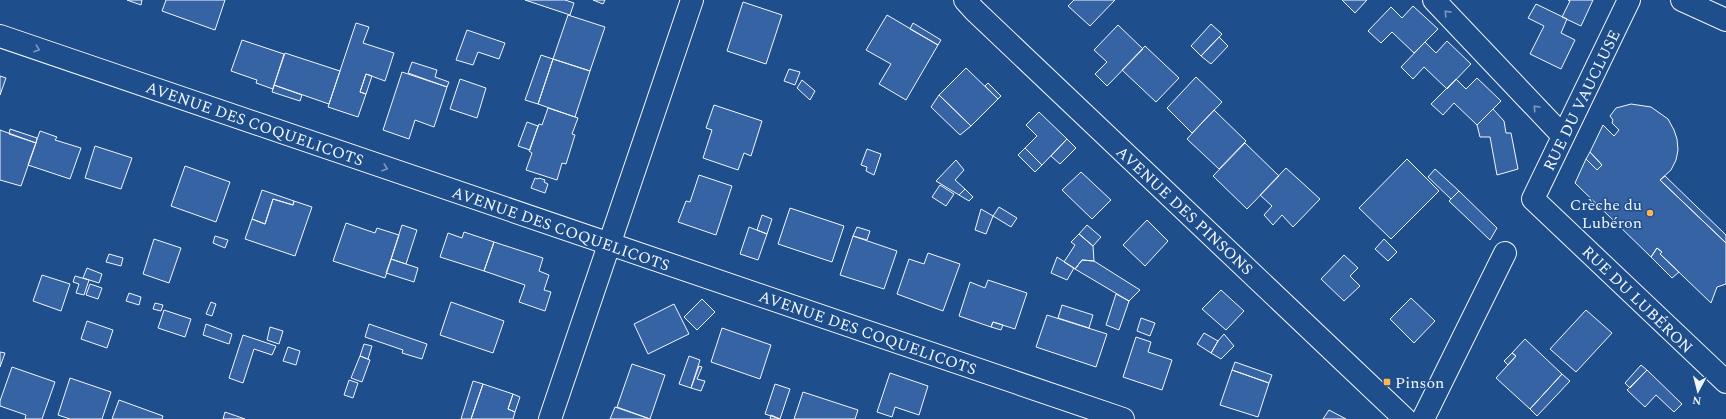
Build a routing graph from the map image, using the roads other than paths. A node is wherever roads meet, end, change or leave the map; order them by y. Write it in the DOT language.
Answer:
graph roads {
  1 [pos="692,0"];
  2 [pos="965,0"];
  3 [pos="1434,0"];
  4 [pos="1629,0"];
  5 [pos="1682,0"];
  6 [pos="1726,20"];
  7 [pos="0,36"];
  8 [pos="1563,136"];
  9 [pos="1533,199"];
  10 [pos="608,244"];
  11 [pos="1505,253"];
  12 [pos="1726,382"];
  13 [pos="550,419"];
  14 [pos="1123,419"];
  15 [pos="1405,419"];
  16 [pos="1423,419"];
  1 -- 10 [label="street"];
  2 -- 15 [label="street, AVENUE DES PINSONS"];
  8 -- 3 [label="street, one-way"];
  4 -- 8 [label="street, RUE DU VAUCLUSE"];
  5 -- 6 [label="street"];
  7 -- 10 [label="street, AVENUE DES COQUELICOTS, one-way"];
  8 -- 9 [label="street, RUE DU VAUCLUSE"];
  9 -- 12 [label="street, RUE DU LUBÉRON"];
  10 -- 13 [label="street"];
  10 -- 14 [label="street, AVENUE DES COQUELICOTS"];
  11 -- 16 [label="street"];
}
